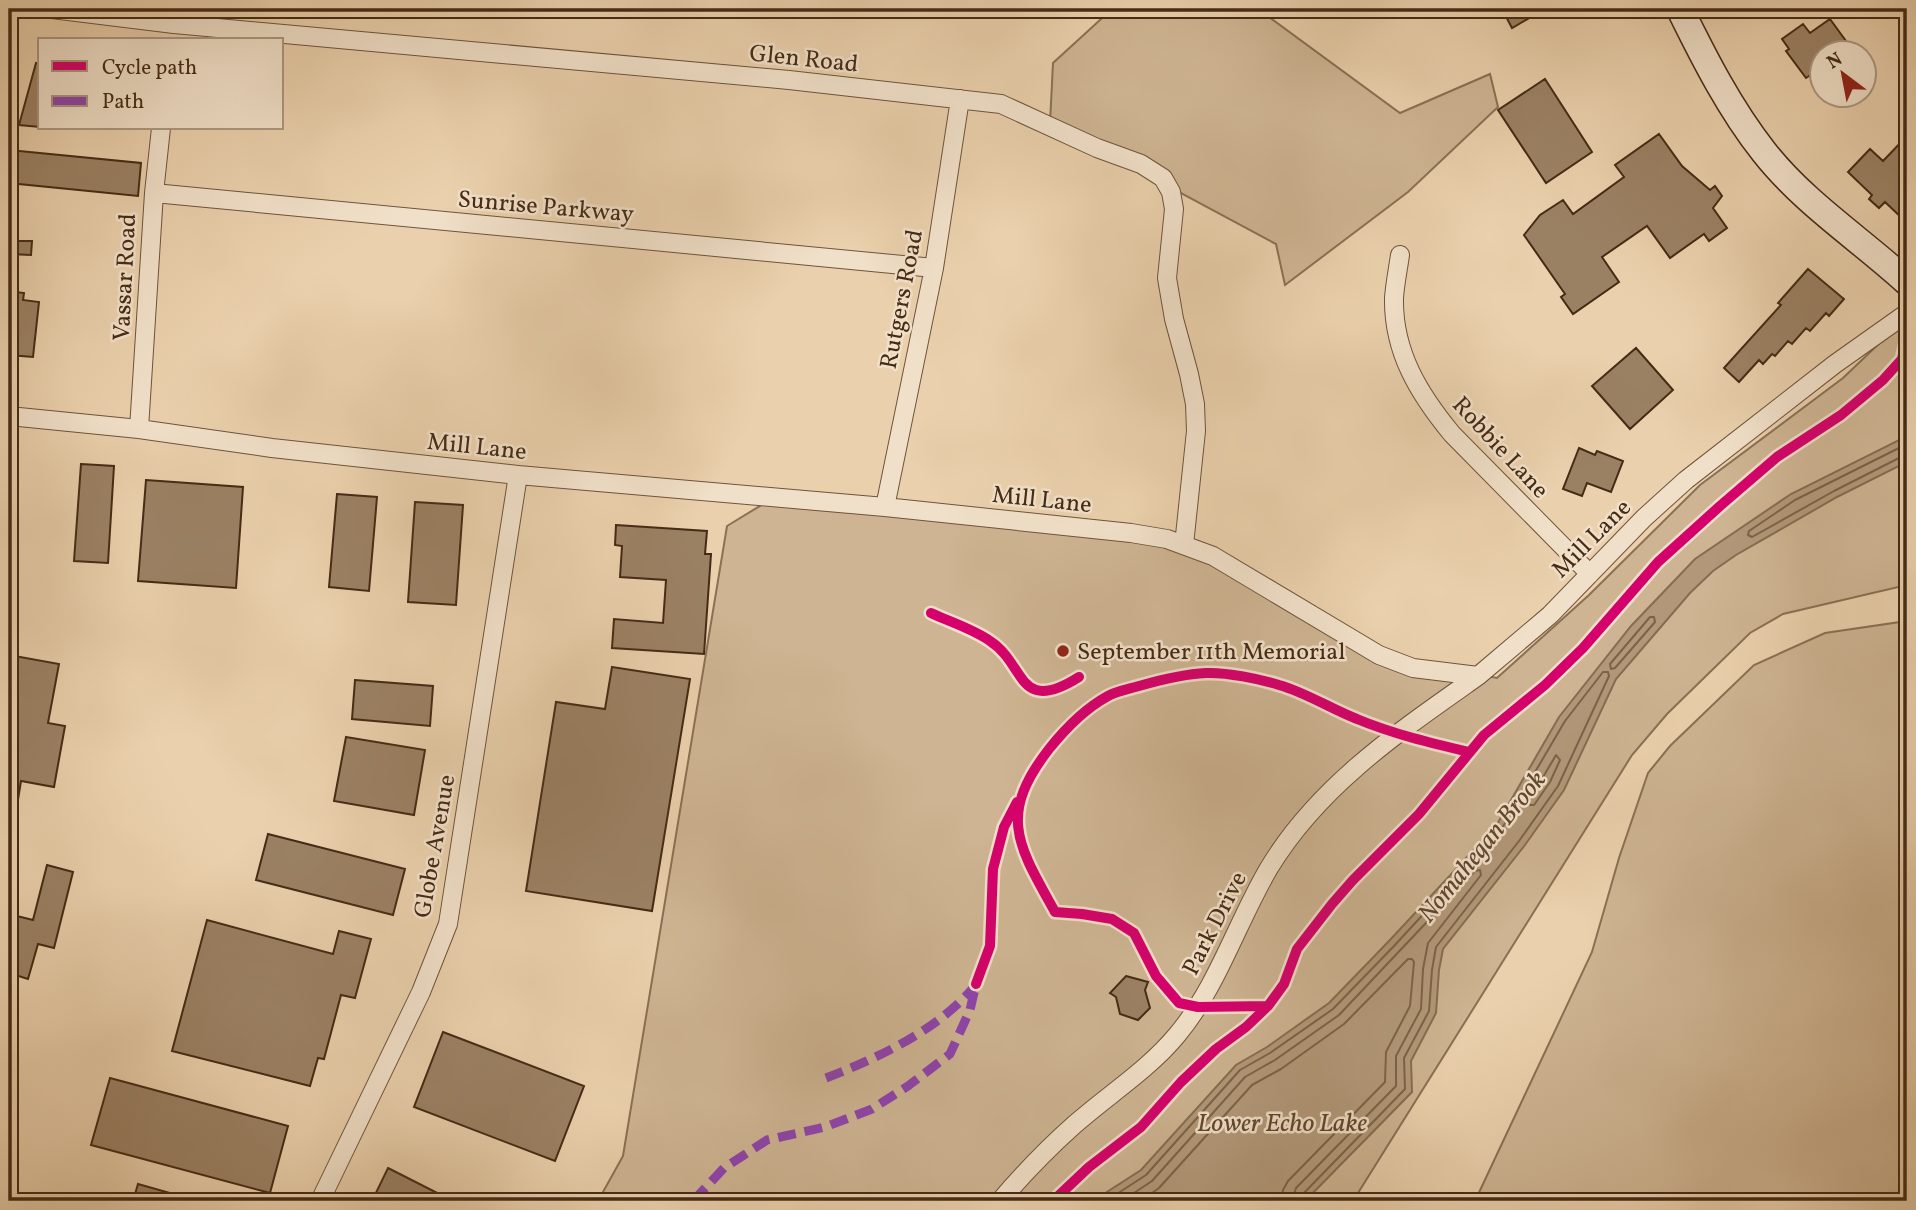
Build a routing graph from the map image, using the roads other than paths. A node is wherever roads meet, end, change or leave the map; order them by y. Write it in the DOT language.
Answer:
graph roads {
  1 [pos="52,9"];
  2 [pos="1680,9"];
  3 [pos="173,32"];
  4 [pos="260,38"];
  5 [pos="284,40"];
  6 [pos="960,99"];
  7 [pos="161,130"];
  8 [pos="153,193"];
  9 [pos="1400,255"];
  10 [pos="934,268"];
  11 [pos="1907,282"];
  12 [pos="1907,313"];
  13 [pos="9,416"];
  14 [pos="139,429"];
  15 [pos="518,475"];
  16 [pos="885,508"];
  17 [pos="1184,545"];
  18 [pos="1590,574"];
  19 [pos="1478,676"];
  20 [pos="320,1201"];
  21 [pos="1000,1201"];
  1 -- 3 [label="street, Glen Road"];
  2 -- 11 [label="main road"];
  3 -- 4 [label="street, Glen Road"];
  5 -- 6 [label="street, Glen Road"];
  6 -- 10 [label="street, Rutgers Road"];
  6 -- 17 [label="street, Glen Road"];
  7 -- 8 [label="street, Vassar Road"];
  8 -- 10 [label="street, Sunrise Parkway"];
  8 -- 14 [label="street, Vassar Road"];
  9 -- 18 [label="street, Robbie Lane"];
  10 -- 16 [label="street, Rutgers Road"];
  12 -- 18 [label="street, Mill Lane"];
  13 -- 14 [label="street, Mill Lane"];
  14 -- 15 [label="street, Mill Lane"];
  15 -- 16 [label="street, Mill Lane"];
  15 -- 20 [label="street, Globe Avenue"];
  16 -- 17 [label="street, Mill Lane"];
  17 -- 19 [label="street, Mill Lane"];
  18 -- 19 [label="street, Mill Lane"];
  19 -- 21 [label="street, Park Drive"];
}
